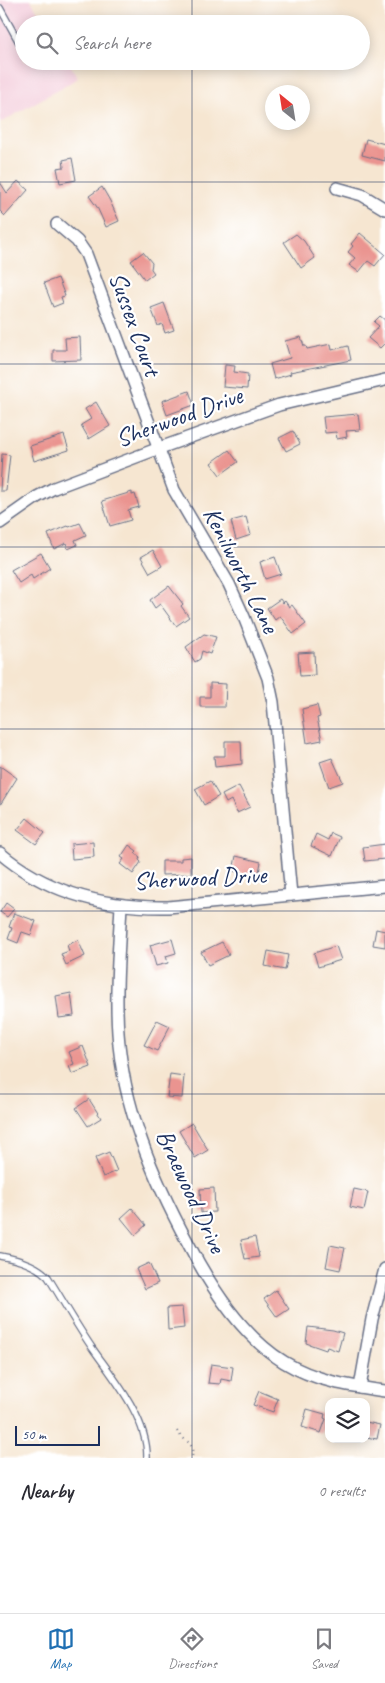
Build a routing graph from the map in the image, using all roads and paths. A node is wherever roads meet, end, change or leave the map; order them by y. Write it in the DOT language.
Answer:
graph roads {
  1 [pos="0,8"];
  2 [pos="15,35"];
  3 [pos="337,188"];
  4 [pos="385,209"];
  5 [pos="56,224"];
  6 [pos="385,380"];
  7 [pos="157,449"];
  8 [pos="0,523"];
  9 [pos="0,852"];
  10 [pos="385,886"];
  11 [pos="291,895"];
  12 [pos="121,905"];
  13 [pos="0,1256"];
  14 [pos="385,1269"];
  15 [pos="360,1387"];
  16 [pos="385,1390"];
  17 [pos="177,1431"];
  18 [pos="147,1458"];
  19 [pos="192,1458"];
  1 -- 2 [label="lane"];
  3 -- 4 [label="street"];
  5 -- 7 [label="street, Sussex Court"];
  6 -- 7 [label="street, Sherwood Drive"];
  7 -- 8 [label="street, Sherwood Drive"];
  7 -- 11 [label="street, Kenilworth Lane"];
  9 -- 12 [label="street, Sherwood Drive"];
  10 -- 11 [label="street, Sherwood Drive"];
  11 -- 12 [label="street, Sherwood Drive"];
  12 -- 15 [label="street, Braewood Drive"];
  13 -- 18 [label="lane"];
  14 -- 15 [label="street"];
  15 -- 16 [label="street, Braewood Drive"];
  17 -- 19 [label="path"];
}
